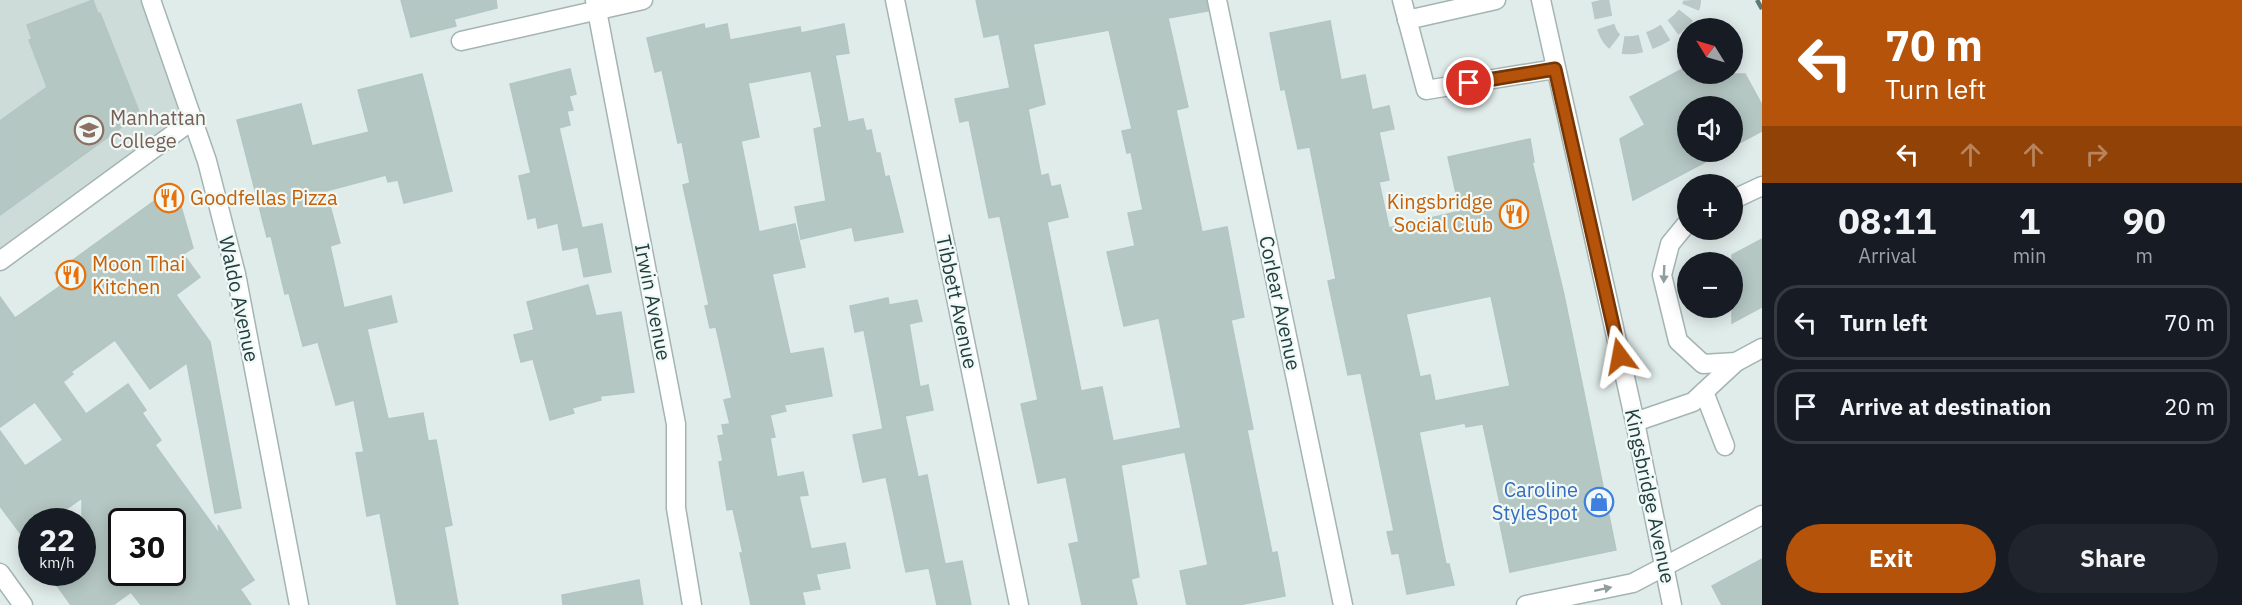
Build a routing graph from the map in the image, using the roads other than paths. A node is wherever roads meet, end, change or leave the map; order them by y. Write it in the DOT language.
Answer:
graph roads {
  1 [pos="150,0"];
  2 [pos="643,0"];
  3 [pos="895,0"];
  4 [pos="1217,0"];
  5 [pos="1402,0"];
  6 [pos="1496,0"];
  7 [pos="1541,0"];
  8 [pos="597,5"];
  9 [pos="1407,20"];
  10 [pos="461,41"];
  11 [pos="1555,69"];
  12 [pos="194,119"];
  13 [pos="1762,186"];
  14 [pos="1743,195"];
  15 [pos="1677,235"];
  16 [pos="0,261"];
  17 [pos="1762,348"];
  18 [pos="1736,362"];
  19 [pos="1704,393"];
  20 [pos="1635,423"];
  21 [pos="1725,446"];
  22 [pos="1762,515"];
  23 [pos="1664,566"];
  24 [pos="0,573"];
  25 [pos="23,605"];
  26 [pos="299,605"];
  27 [pos="692,605"];
  28 [pos="1019,605"];
  29 [pos="1343,605"];
  30 [pos="1526,605"];
  31 [pos="1672,605"];
  1 -- 12 [label="street, Waldo Avenue"];
  2 -- 8 [label="street"];
  3 -- 28 [label="street, Tibbett Avenue"];
  4 -- 29 [label="street, Corlear Avenue"];
  5 -- 9 [label="street"];
  6 -- 9 [label="street"];
  7 -- 11 [label="street, Kingsbridge Avenue"];
  8 -- 10 [label="street"];
  8 -- 27 [label="street, Irwin Avenue"];
  9 -- 11 [label="street"];
  11 -- 20 [label="street, Kingsbridge Avenue"];
  12 -- 16 [label="street"];
  12 -- 26 [label="street, Waldo Avenue"];
  13 -- 14 [label="street"];
  15 -- 18 [label="street, one-way"];
  17 -- 18 [label="street"];
  18 -- 19 [label="street"];
  19 -- 20 [label="street"];
  19 -- 21 [label="street"];
  20 -- 23 [label="street, Kingsbridge Avenue"];
  22 -- 23 [label="street"];
  30 -- 23 [label="street, one-way"];
  23 -- 31 [label="street, Kingsbridge Avenue"];
  24 -- 25 [label="street"];
}
